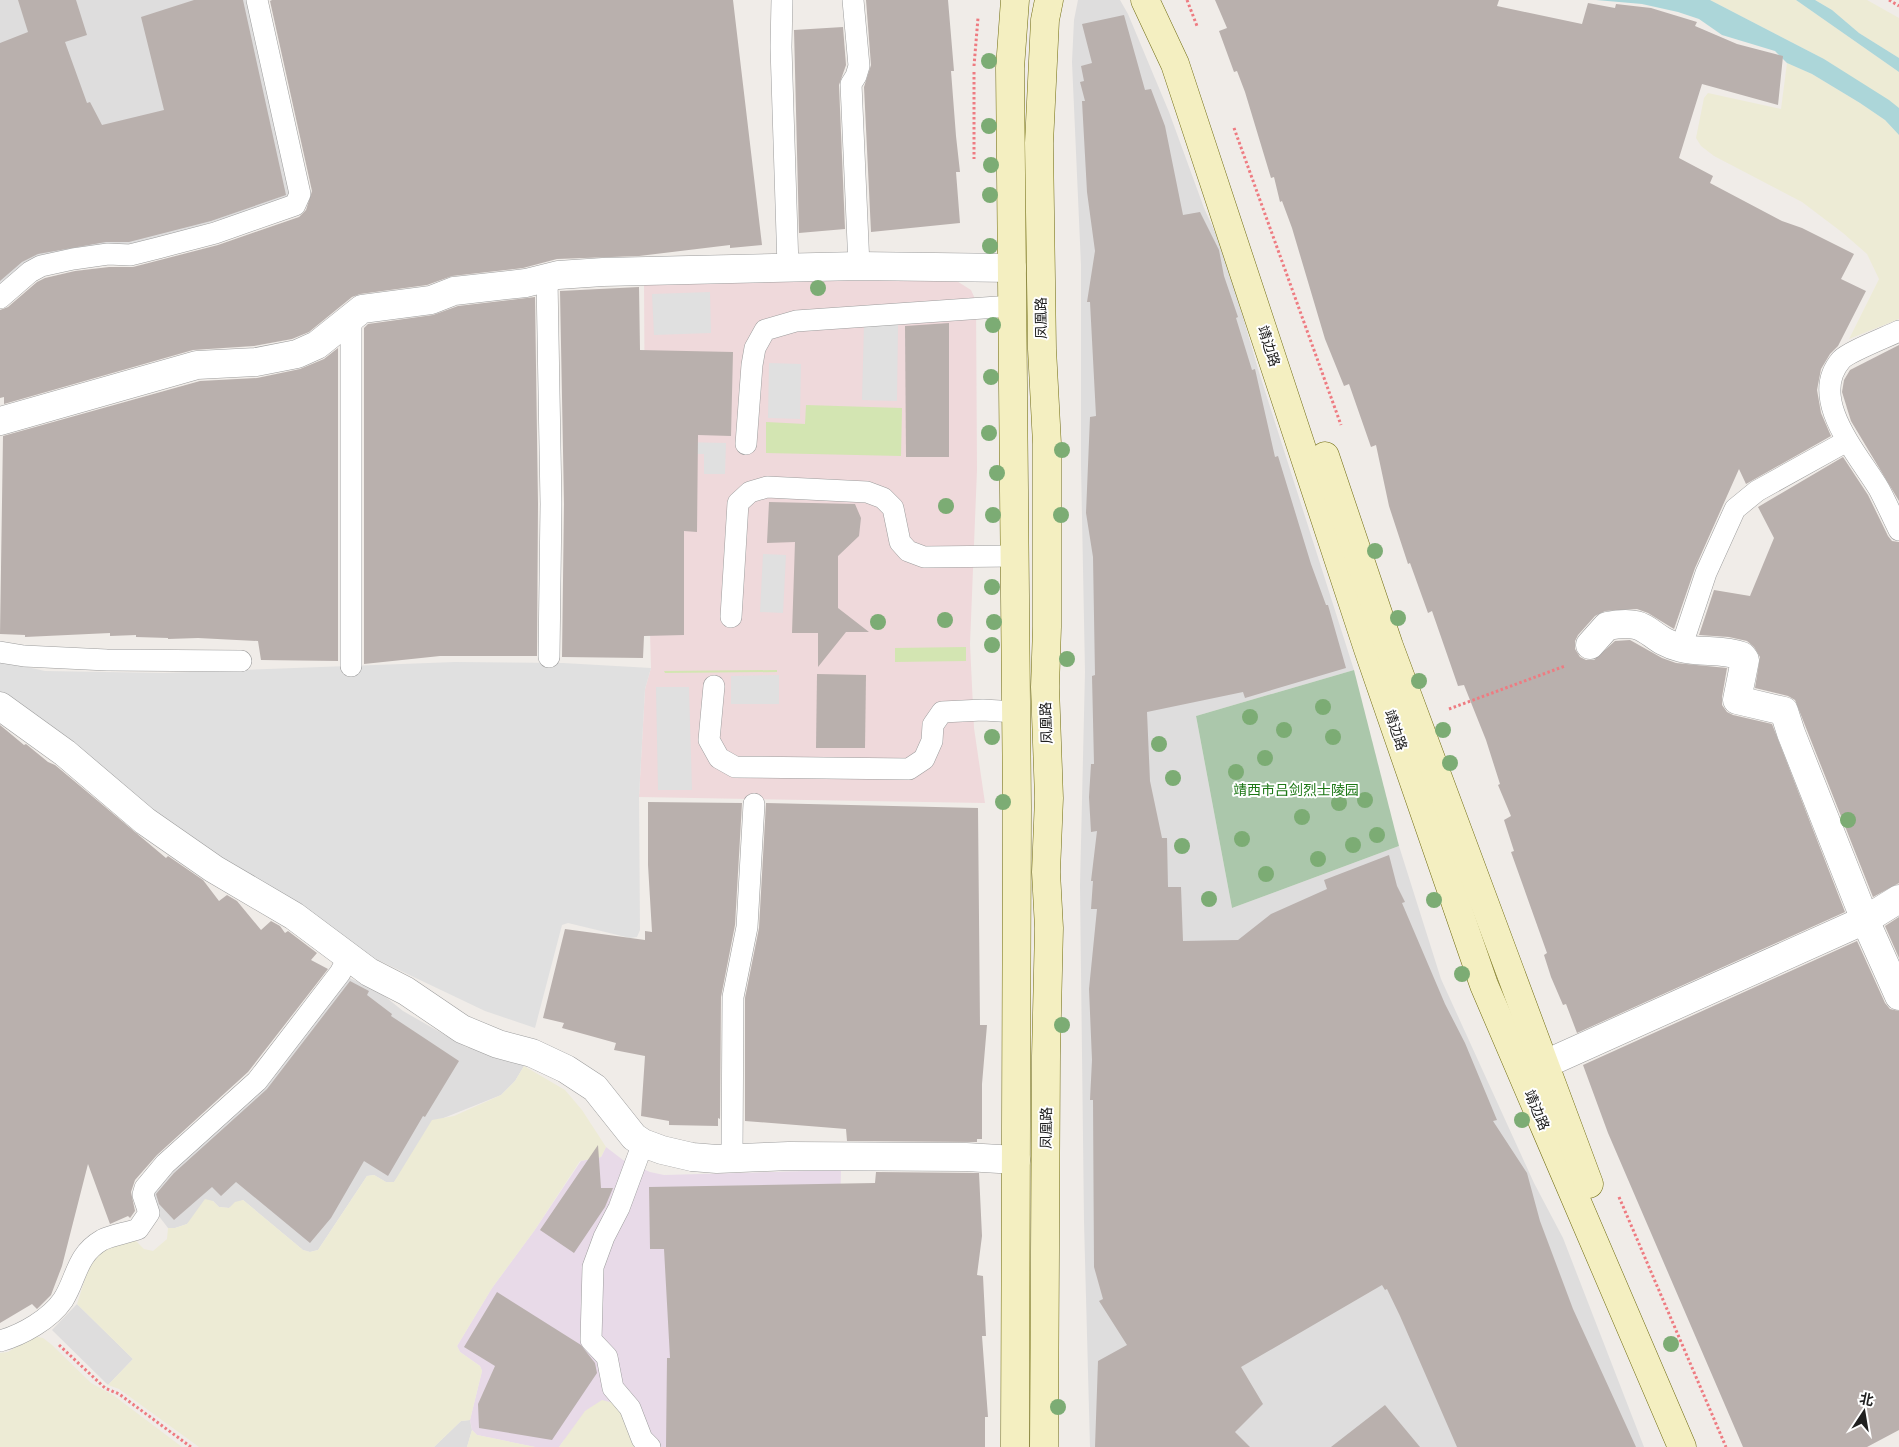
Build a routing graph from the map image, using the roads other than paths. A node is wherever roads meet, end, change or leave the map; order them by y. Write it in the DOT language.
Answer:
graph roads {
  1 [pos="257,0"];
  2 [pos="782,0"];
  3 [pos="852,0"];
  4 [pos="1015,0"];
  5 [pos="1049,0"];
  6 [pos="1146,0"];
  7 [pos="1166,0"];
  8 [pos="859,266"];
  9 [pos="788,268"];
  10 [pos="1012,268"];
  11 [pos="547,279"];
  12 [pos="0,298"];
  13 [pos="1012,306"];
  14 [pos="350,318"];
  15 [pos="1899,332"];
  16 [pos="0,421"];
  17 [pos="1847,441"];
  18 [pos="746,444"];
  19 [pos="1899,530"];
  20 [pos="1014,556"];
  21 [pos="731,617"];
  22 [pos="1590,645"];
  23 [pos="1681,648"];
  24 [pos="0,652"];
  25 [pos="549,657"];
  26 [pos="241,661"];
  27 [pos="351,666"];
  28 [pos="714,686"];
  29 [pos="0,706"];
  30 [pos="1016,712"];
  31 [pos="754,804"];
  32 [pos="1899,899"];
  33 [pos="1865,920"];
  34 [pos="348,958"];
  35 [pos="1899,996"];
  36 [pos="1543,1065"];
  37 [pos="643,1143"];
  38 [pos="732,1157"];
  39 [pos="1016,1160"];
  40 [pos="0,1341"];
  41 [pos="650,1447"];
  42 [pos="1015,1447"];
  43 [pos="1044,1447"];
  44 [pos="1682,1447"];
  45 [pos="1702,1447"];
  1 -- 12 [label="lane"];
  2 -- 9 [label="lane"];
  3 -- 8 [label="lane"];
  4 -- 10 [label="main road, 凤凰路"];
  5 -- 43 [label="main road, 凤凰路"];
  6 -- 44 [label="main road, 靖边路"];
  7 -- 36 [label="main road, 靖边路"];
  8 -- 9 [label="street"];
  8 -- 10 [label="street"];
  9 -- 11 [label="street"];
  10 -- 13 [label="main road, 凤凰路"];
  11 -- 14 [label="street"];
  11 -- 25 [label="lane"];
  13 -- 18 [label="lane"];
  13 -- 20 [label="main road, 凤凰路"];
  14 -- 16 [label="street"];
  14 -- 27 [label="lane"];
  15 -- 17 [label="lane"];
  17 -- 19 [label="lane"];
  17 -- 23 [label="lane"];
  20 -- 21 [label="lane"];
  20 -- 30 [label="main road, 凤凰路"];
  22 -- 23 [label="street"];
  23 -- 33 [label="street"];
  24 -- 26 [label="lane"];
  28 -- 30 [label="lane"];
  29 -- 34 [label="street"];
  30 -- 39 [label="main road, 凤凰路"];
  31 -- 38 [label="lane"];
  32 -- 33 [label="street"];
  33 -- 35 [label="street"];
  33 -- 36 [label="street"];
  34 -- 37 [label="street"];
  34 -- 40 [label="lane"];
  36 -- 45 [label="main road, 靖边路"];
  37 -- 38 [label="street"];
  37 -- 41 [label="lane"];
  38 -- 39 [label="street"];
  39 -- 42 [label="main road, 凤凰路"];
}
